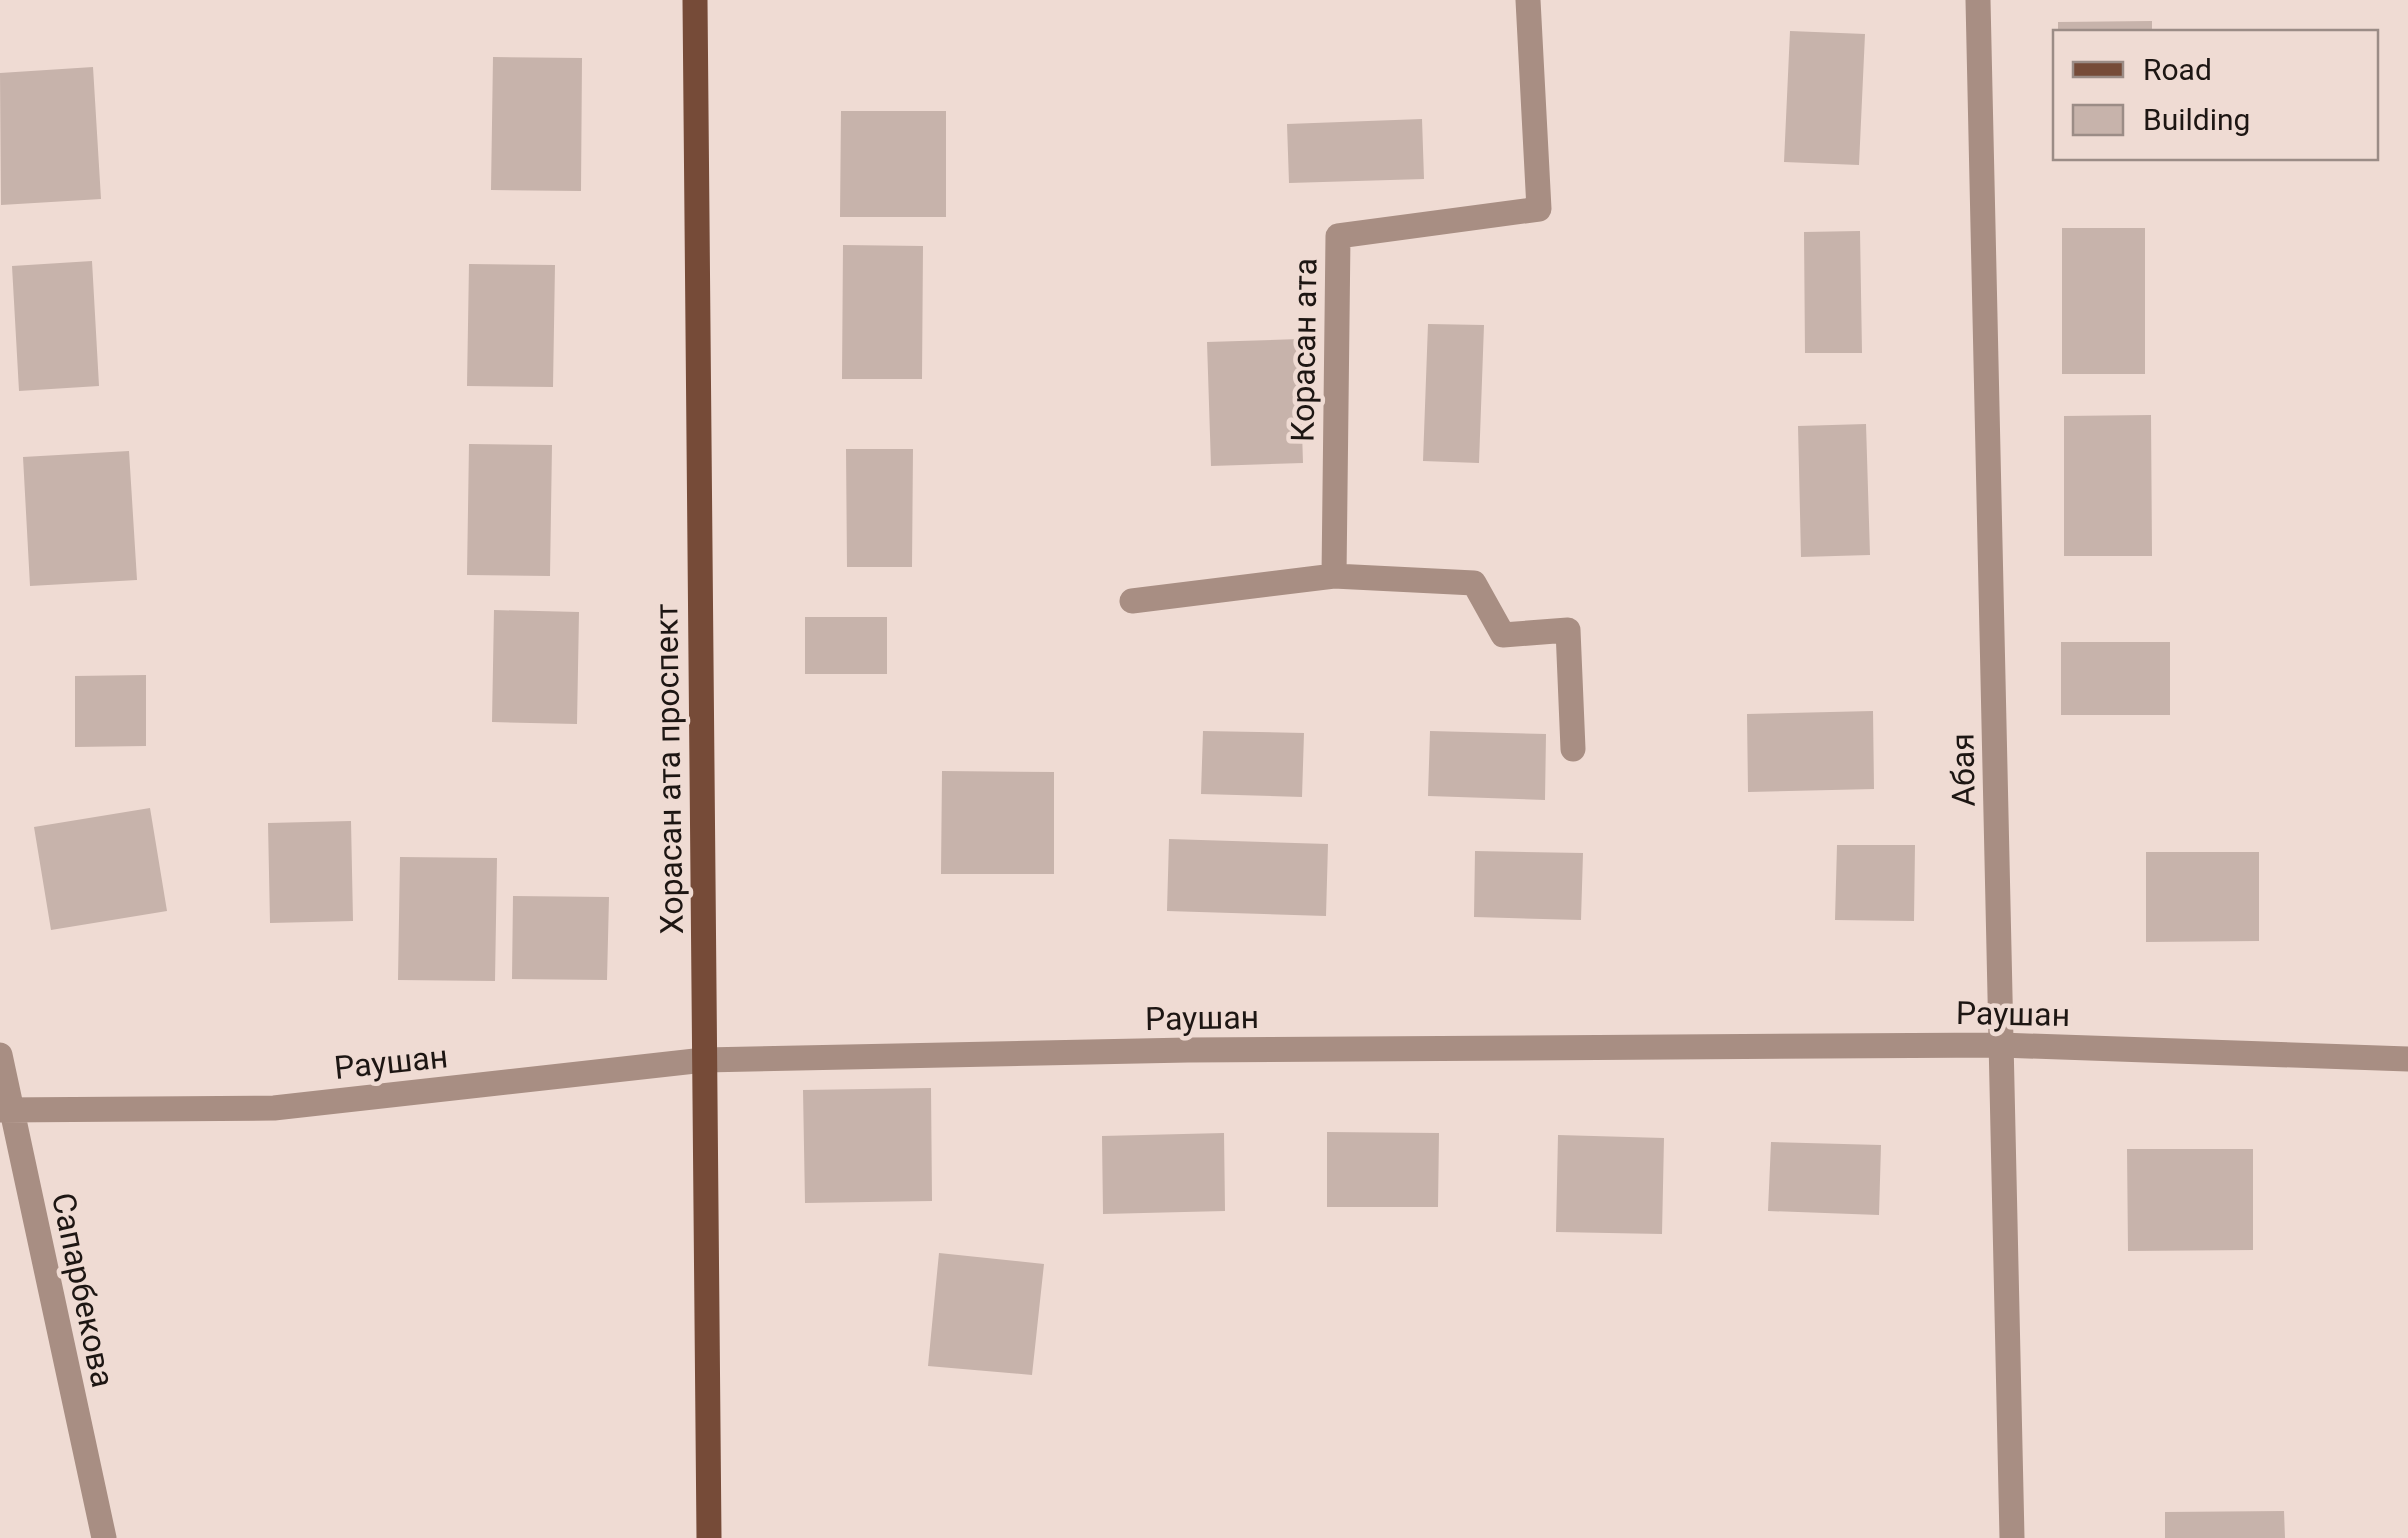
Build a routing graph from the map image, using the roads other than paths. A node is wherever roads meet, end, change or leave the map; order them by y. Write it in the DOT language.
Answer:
graph roads {
  1 [pos="695,0"];
  2 [pos="1528,0"];
  3 [pos="1978,0"];
  4 [pos="1334,576"];
  5 [pos="1132,601"];
  6 [pos="1572,749"];
  7 [pos="2002,1045"];
  8 [pos="0,1056"];
  9 [pos="2408,1059"];
  10 [pos="704,1060"];
  11 [pos="6,1110"];
  12 [pos="104,1538"];
  13 [pos="709,1538"];
  14 [pos="2012,1538"];
  1 -- 10 [label="main road, Хорасан ата проспект"];
  2 -- 4 [label="street, Корасан ата"];
  3 -- 7 [label="street, Абая"];
  4 -- 5 [label="street"];
  4 -- 6 [label="street"];
  7 -- 9 [label="street, Раушан"];
  7 -- 10 [label="street, Раушан"];
  7 -- 14 [label="street, Абая"];
  8 -- 11 [label="street, Сапарбекова"];
  10 -- 11 [label="street, Раушан"];
  10 -- 13 [label="main road, Хорасан ата проспект"];
  11 -- 12 [label="street, Сапарбекова"];
}
